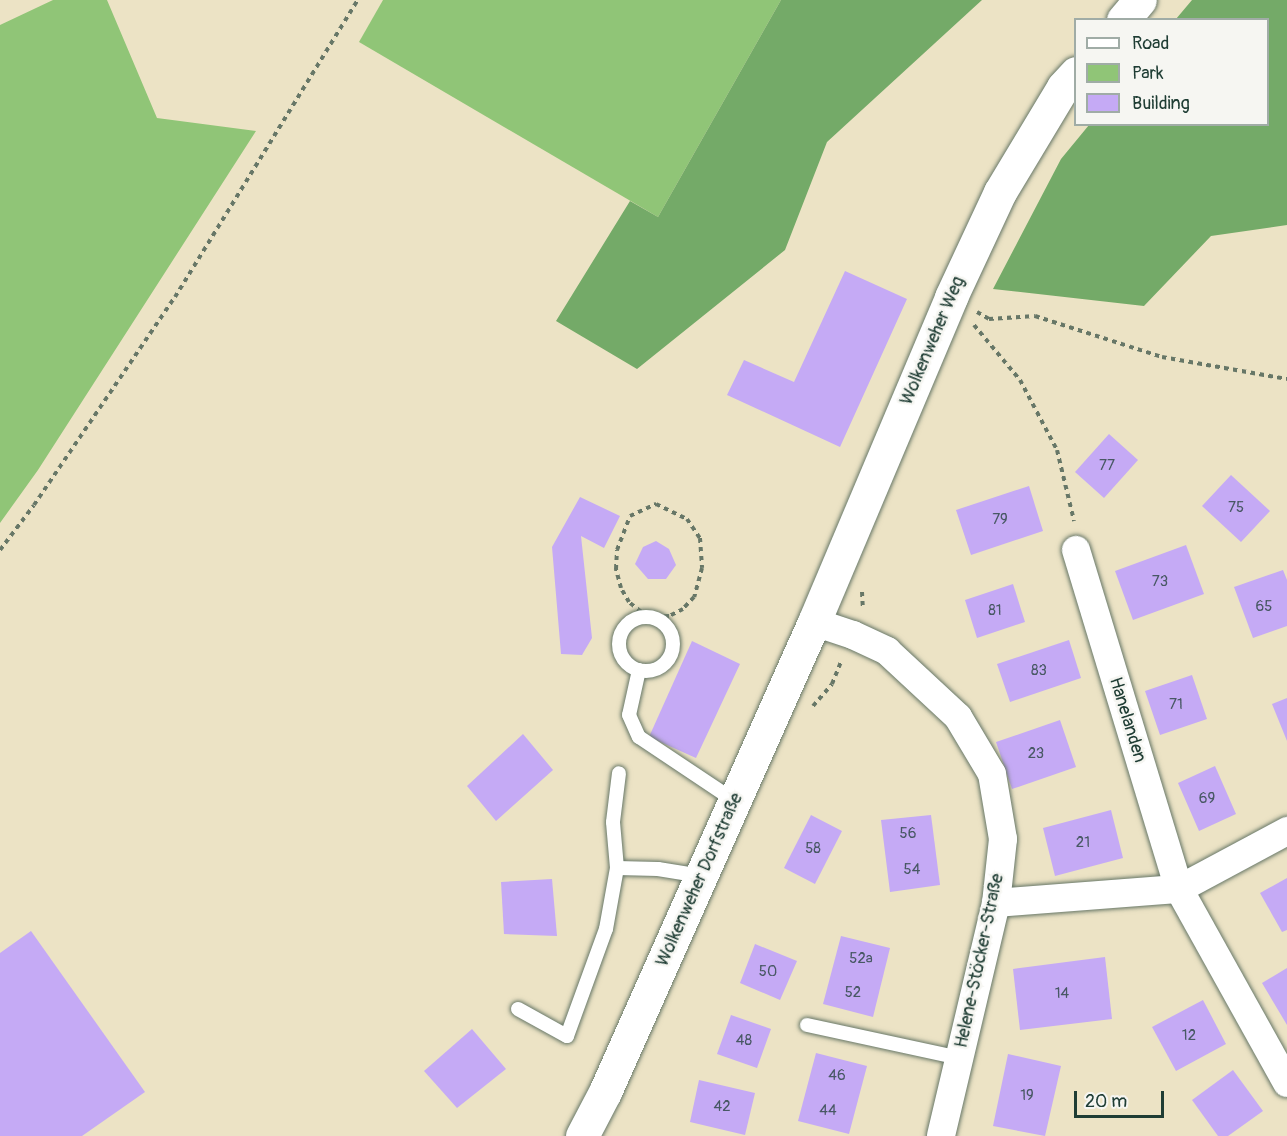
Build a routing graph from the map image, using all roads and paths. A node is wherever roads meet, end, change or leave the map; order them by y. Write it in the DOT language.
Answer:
graph roads {
  1 [pos="358,0"];
  2 [pos="1140,0"];
  3 [pos="1125,18"];
  4 [pos="1074,75"];
  5 [pos="951,297"];
  6 [pos="1287,379"];
  7 [pos="0,550"];
  8 [pos="1076,550"];
  9 [pos="648,617"];
  10 [pos="814,622"];
  11 [pos="639,670"];
  12 [pos="619,773"];
  13 [pos="735,801"];
  14 [pos="1287,831"];
  15 [pos="617,868"];
  16 [pos="701,876"];
  17 [pos="1179,889"];
  18 [pos="996,903"];
  19 [pos="518,1009"];
  20 [pos="807,1026"];
  21 [pos="960,1058"];
  22 [pos="1287,1083"];
  23 [pos="582,1136"];
  24 [pos="941,1136"];
  1 -- 7 [label="path"];
  2 -- 3 [label="street"];
  4 -- 5 [label="street, Wolkenweher Weg"];
  5 -- 6 [label="path"];
  5 -- 8 [label="path"];
  5 -- 10 [label="street, Wolkenweher Weg"];
  8 -- 17 [label="street, Hanelanden"];
  9 -- 9 [label="path"];
  9 -- 11 [label="lane"];
  9 -- 11 [label="lane"];
  10 -- 13 [label="street, Wolkenweher Dorfstraße"];
  10 -- 18 [label="street, Helene-Stöcker-Straße"];
  11 -- 13 [label="lane"];
  12 -- 15 [label="lane"];
  13 -- 16 [label="street, Wolkenweher Dorfstraße"];
  14 -- 17 [label="street"];
  15 -- 16 [label="lane"];
  15 -- 19 [label="lane"];
  16 -- 23 [label="street, Wolkenweher Dorfstraße"];
  17 -- 18 [label="street"];
  17 -- 22 [label="street, Hanelanden"];
  18 -- 21 [label="street, Helene-Stöcker-Straße"];
  20 -- 21 [label="lane"];
  21 -- 24 [label="street, Helene-Stöcker-Straße"];
}
